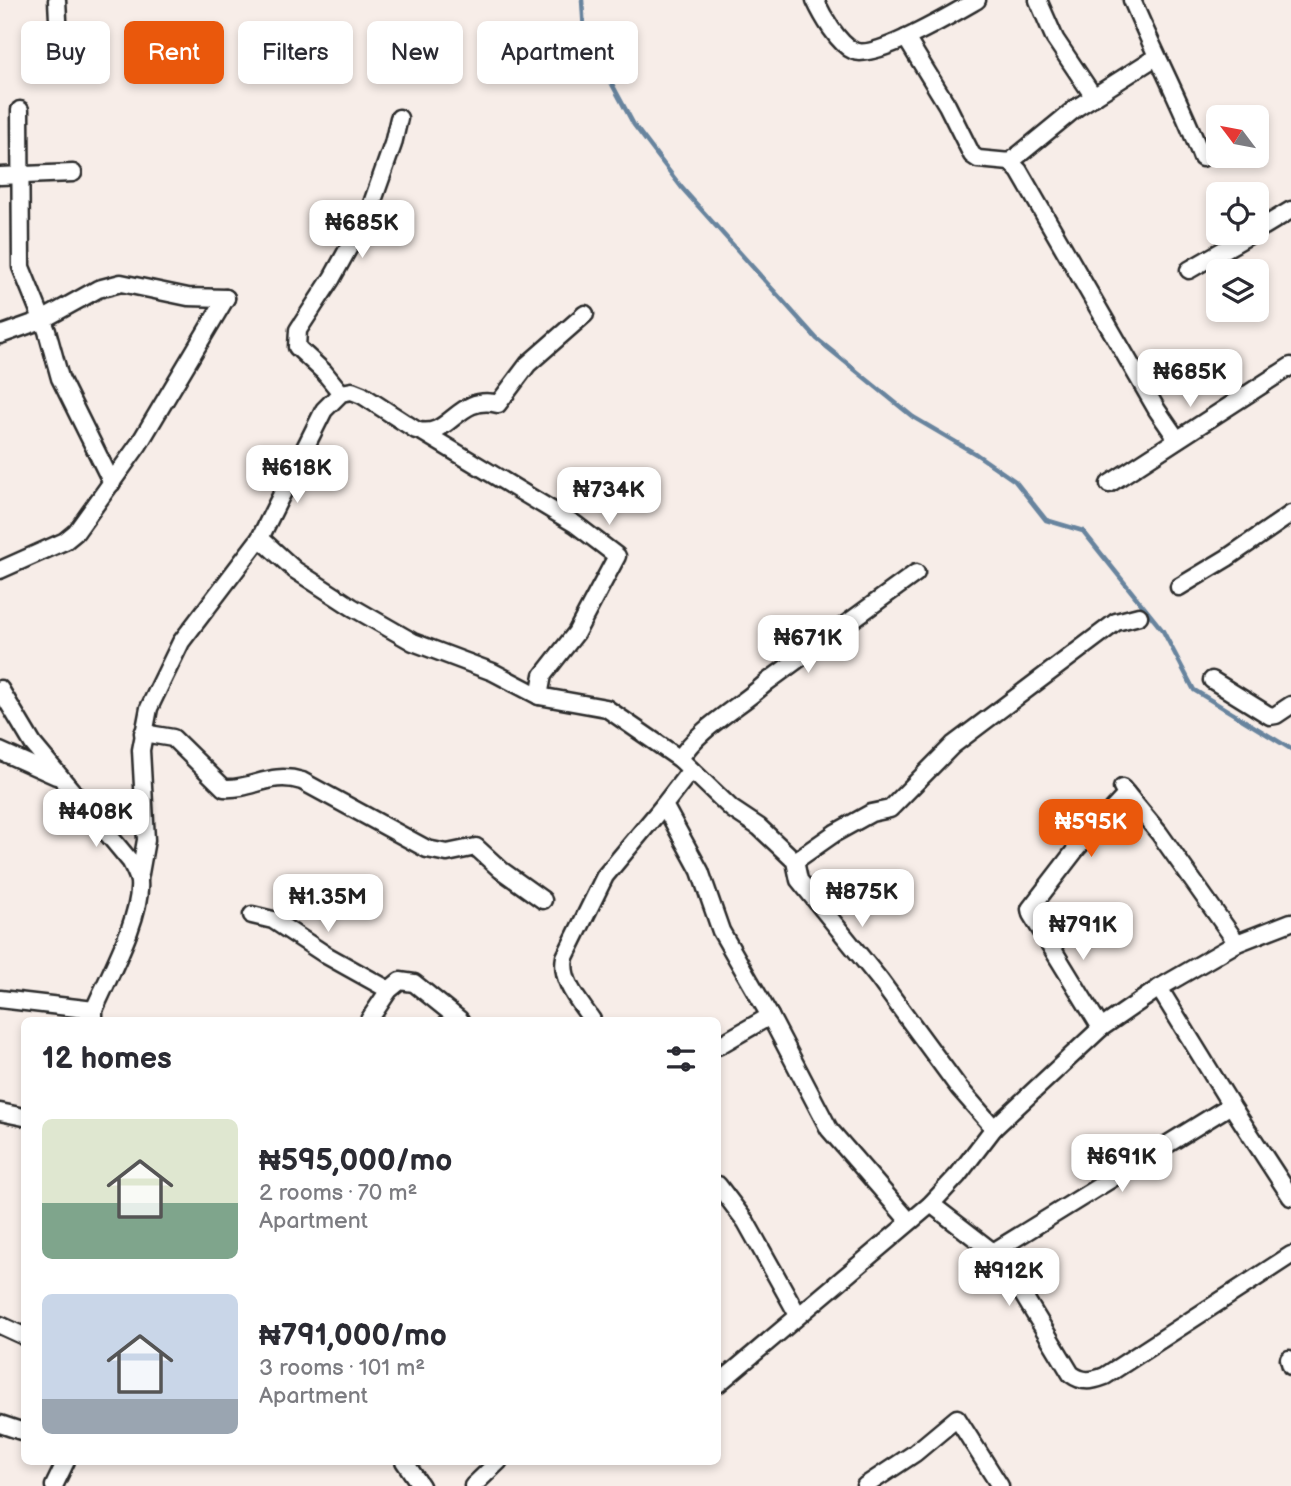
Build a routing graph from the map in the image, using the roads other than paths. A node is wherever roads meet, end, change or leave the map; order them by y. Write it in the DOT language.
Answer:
graph roads {
  1 [pos="57,0"];
  2 [pos="815,0"];
  3 [pos="977,0"];
  4 [pos="1038,0"];
  5 [pos="1132,0"];
  6 [pos="58,21"];
  7 [pos="906,38"];
  8 [pos="1156,57"];
  9 [pos="1094,97"];
  10 [pos="20,110"];
  11 [pos="399,118"];
  12 [pos="1202,158"];
  13 [pos="1010,162"];
  14 [pos="73,173"];
  15 [pos="21,176"];
  16 [pos="0,177"];
  17 [pos="1291,210"];
  18 [pos="1269,223"];
  19 [pos="1232,245"];
  20 [pos="1189,270"];
  21 [pos="584,314"];
  22 [pos="42,320"];
  23 [pos="0,335"];
  24 [pos="1291,366"];
  25 [pos="341,393"];
  26 [pos="424,433"];
  27 [pos="1177,439"];
  28 [pos="112,483"];
  29 [pos="1109,484"];
  30 [pos="1291,514"];
  31 [pos="260,538"];
  32 [pos="0,570"];
  33 [pos="916,573"];
  34 [pos="1179,587"];
  35 [pos="1139,617"];
  36 [pos="1212,680"];
  37 [pos="0,690"];
  38 [pos="539,696"];
  39 [pos="1291,705"];
  40 [pos="143,733"];
  41 [pos="0,751"];
  42 [pos="685,765"];
  43 [pos="61,779"];
  44 [pos="664,805"];
  45 [pos="795,860"];
  46 [pos="139,879"];
  47 [pos="543,901"];
  48 [pos="252,915"];
  49 [pos="1291,922"];
  50 [pos="1237,943"];
  51 [pos="1159,988"];
  52 [pos="389,990"];
  53 [pos="0,999"];
  54 [pos="94,1015"];
  55 [pos="770,1016"];
  56 [pos="371,1017"];
  57 [pos="456,1017"];
  58 [pos="590,1017"];
  59 [pos="1101,1028"];
  60 [pos="721,1044"];
  61 [pos="1231,1105"];
  62 [pos="0,1112"];
  63 [pos="21,1116"];
  64 [pos="995,1128"];
  65 [pos="1285,1175"];
  66 [pos="721,1189"];
  67 [pos="1291,1197"];
  68 [pos="931,1204"];
  69 [pos="909,1221"];
  70 [pos="993,1252"];
  71 [pos="1291,1255"];
  72 [pos="798,1315"];
  73 [pos="0,1325"];
  74 [pos="21,1335"];
  75 [pos="721,1381"];
  76 [pos="0,1424"];
  77 [pos="21,1431"];
  78 [pos="64,1465"];
  79 [pos="407,1465"];
  80 [pos="495,1465"];
  81 [pos="54,1486"];
  82 [pos="421,1486"];
  83 [pos="474,1486"];
  84 [pos="865,1486"];
  85 [pos="999,1486"];
  1 -- 6 [label="street"];
  2 -- 7 [label="street"];
  3 -- 7 [label="street"];
  4 -- 9 [label="street"];
  5 -- 8 [label="street"];
  7 -- 13 [label="street"];
  8 -- 9 [label="street"];
  8 -- 12 [label="street"];
  9 -- 13 [label="street"];
  10 -- 15 [label="street"];
  11 -- 25 [label="street"];
  13 -- 27 [label="street"];
  14 -- 15 [label="street"];
  15 -- 16 [label="street"];
  15 -- 22 [label="street"];
  17 -- 18 [label="street"];
  19 -- 20 [label="street"];
  21 -- 26 [label="street"];
  22 -- 23 [label="street"];
  22 -- 28 [label="street"];
  22 -- 28 [label="street"];
  24 -- 27 [label="street"];
  25 -- 26 [label="street"];
  25 -- 31 [label="street"];
  26 -- 38 [label="street"];
  27 -- 29 [label="street"];
  28 -- 32 [label="street"];
  30 -- 34 [label="street"];
  31 -- 38 [label="street"];
  31 -- 40 [label="street"];
  33 -- 42 [label="street"];
  35 -- 45 [label="street"];
  36 -- 39 [label="street"];
  37 -- 43 [label="street"];
  38 -- 42 [label="street"];
  40 -- 46 [label="street"];
  40 -- 47 [label="street"];
  41 -- 43 [label="street"];
  42 -- 44 [label="street"];
  42 -- 45 [label="street"];
  43 -- 46 [label="street"];
  44 -- 55 [label="street"];
  44 -- 58 [label="street"];
  45 -- 64 [label="street"];
  46 -- 54 [label="street"];
  48 -- 52 [label="street"];
  49 -- 50 [label="street"];
  50 -- 51 [label="street"];
  50 -- 59 [label="street"];
  51 -- 59 [label="street"];
  51 -- 61 [label="street"];
  52 -- 56 [label="street"];
  52 -- 57 [label="street"];
  53 -- 54 [label="street"];
  55 -- 60 [label="street"];
  55 -- 69 [label="street"];
  59 -- 64 [label="street"];
  61 -- 65 [label="street"];
  61 -- 70 [label="street"];
  62 -- 63 [label="street"];
  64 -- 68 [label="street"];
  65 -- 67 [label="street"];
  66 -- 72 [label="street"];
  68 -- 69 [label="street"];
  68 -- 70 [label="street"];
  69 -- 72 [label="street"];
  70 -- 71 [label="street"];
  72 -- 75 [label="street"];
  73 -- 74 [label="street"];
  76 -- 77 [label="street"];
  78 -- 81 [label="street"];
  79 -- 82 [label="street"];
  80 -- 83 [label="street"];
  84 -- 85 [label="street"];
}
